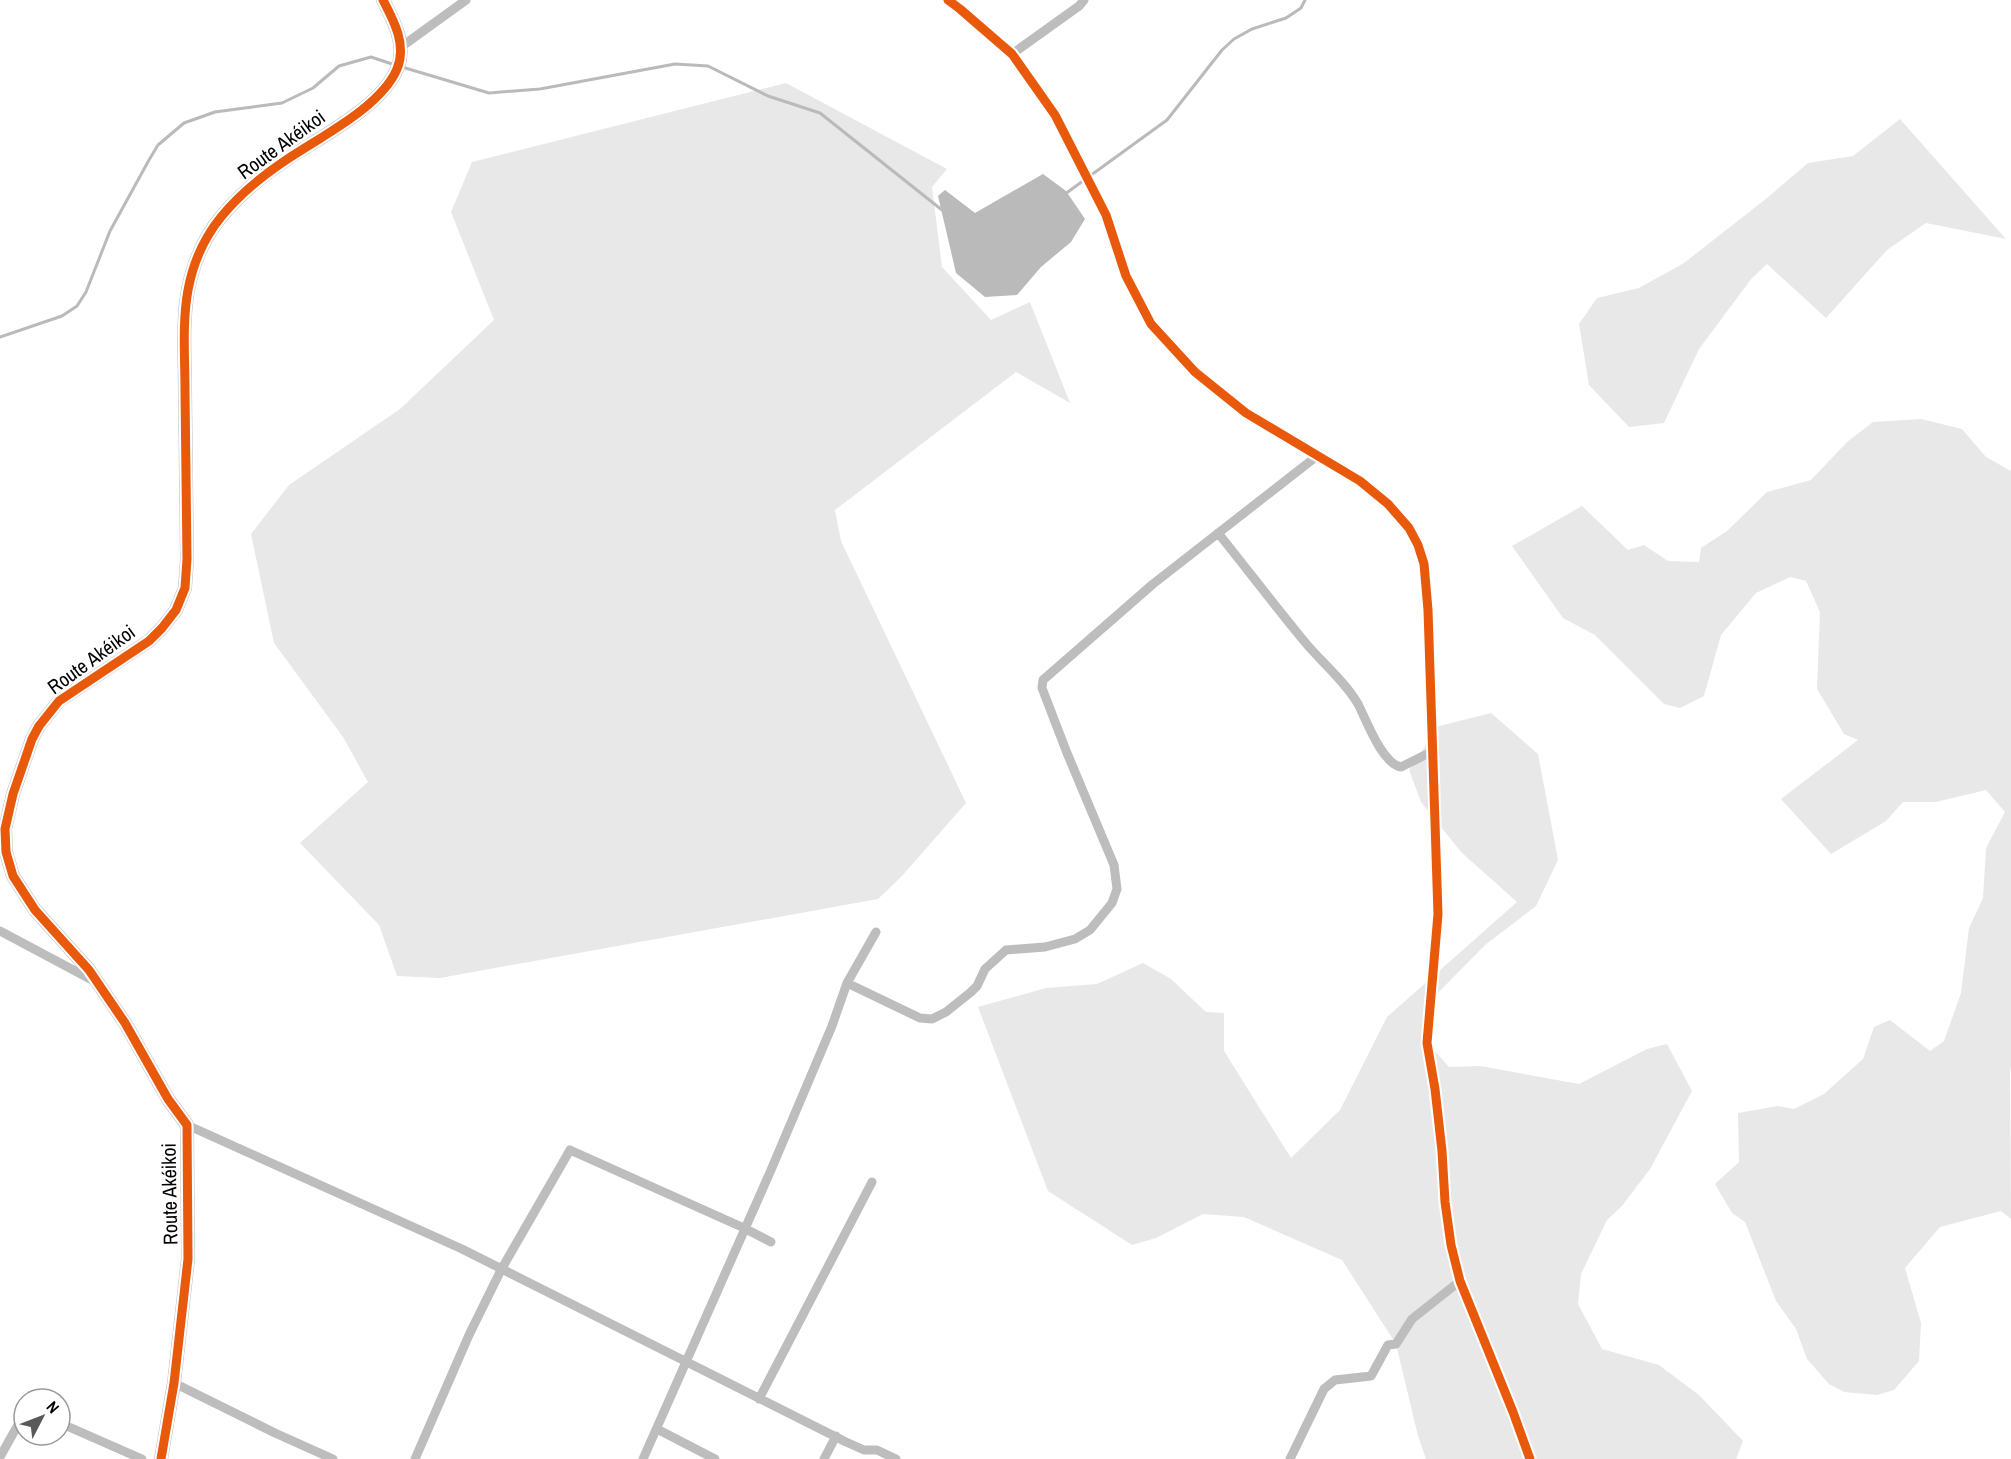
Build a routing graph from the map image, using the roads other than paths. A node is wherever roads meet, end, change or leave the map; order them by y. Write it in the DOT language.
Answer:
graph roads {
  1 [pos="383,0"];
  2 [pos="466,0"];
  3 [pos="948,0"];
  4 [pos="1084,0"];
  5 [pos="400,47"];
  6 [pos="1012,54"];
  7 [pos="1317,456"];
  8 [pos="1218,532"];
  9 [pos="1432,751"];
  10 [pos="0,931"];
  11 [pos="876,932"];
  12 [pos="98,983"];
  13 [pos="847,983"];
  14 [pos="187,1125"];
  15 [pos="872,1182"];
  16 [pos="744,1228"];
  17 [pos="771,1242"];
  18 [pos="501,1270"];
  19 [pos="1460,1281"];
  20 [pos="685,1362"];
  21 [pos="174,1383"];
  22 [pos="759,1399"];
  23 [pos="72,1428"];
  24 [pos="657,1429"];
  25 [pos="12,1436"];
  26 [pos="836,1436"];
  27 [pos="0,1457"];
  28 [pos="142,1459"];
  29 [pos="162,1459"];
  30 [pos="333,1459"];
  31 [pos="415,1459"];
  32 [pos="642,1459"];
  33 [pos="715,1459"];
  34 [pos="824,1459"];
  35 [pos="896,1459"];
  36 [pos="1290,1459"];
  37 [pos="1530,1459"];
  1 -- 5 [label="street, Route Akéikoi"];
  2 -- 5 [label="street"];
  3 -- 6 [label="street"];
  4 -- 6 [label="street"];
  5 -- 12 [label="street, Route Akéikoi"];
  6 -- 7 [label="street"];
  7 -- 8 [label="street"];
  7 -- 9 [label="street"];
  8 -- 9 [label="street"];
  8 -- 13 [label="street"];
  9 -- 19 [label="street"];
  10 -- 12 [label="street"];
  11 -- 13 [label="street"];
  12 -- 14 [label="street, Route Akéikoi"];
  13 -- 16 [label="street"];
  14 -- 18 [label="street"];
  14 -- 21 [label="street, Route Akéikoi"];
  15 -- 22 [label="street"];
  16 -- 17 [label="street"];
  16 -- 18 [label="street"];
  16 -- 20 [label="street"];
  18 -- 20 [label="street"];
  18 -- 31 [label="street"];
  19 -- 36 [label="street"];
  19 -- 37 [label="street"];
  20 -- 22 [label="street"];
  20 -- 24 [label="street"];
  21 -- 29 [label="street, Route Akéikoi"];
  21 -- 30 [label="street"];
  22 -- 26 [label="street"];
  23 -- 28 [label="street"];
  24 -- 32 [label="street"];
  24 -- 33 [label="street"];
  25 -- 27 [label="street"];
  26 -- 34 [label="street"];
  26 -- 35 [label="street"];
}
